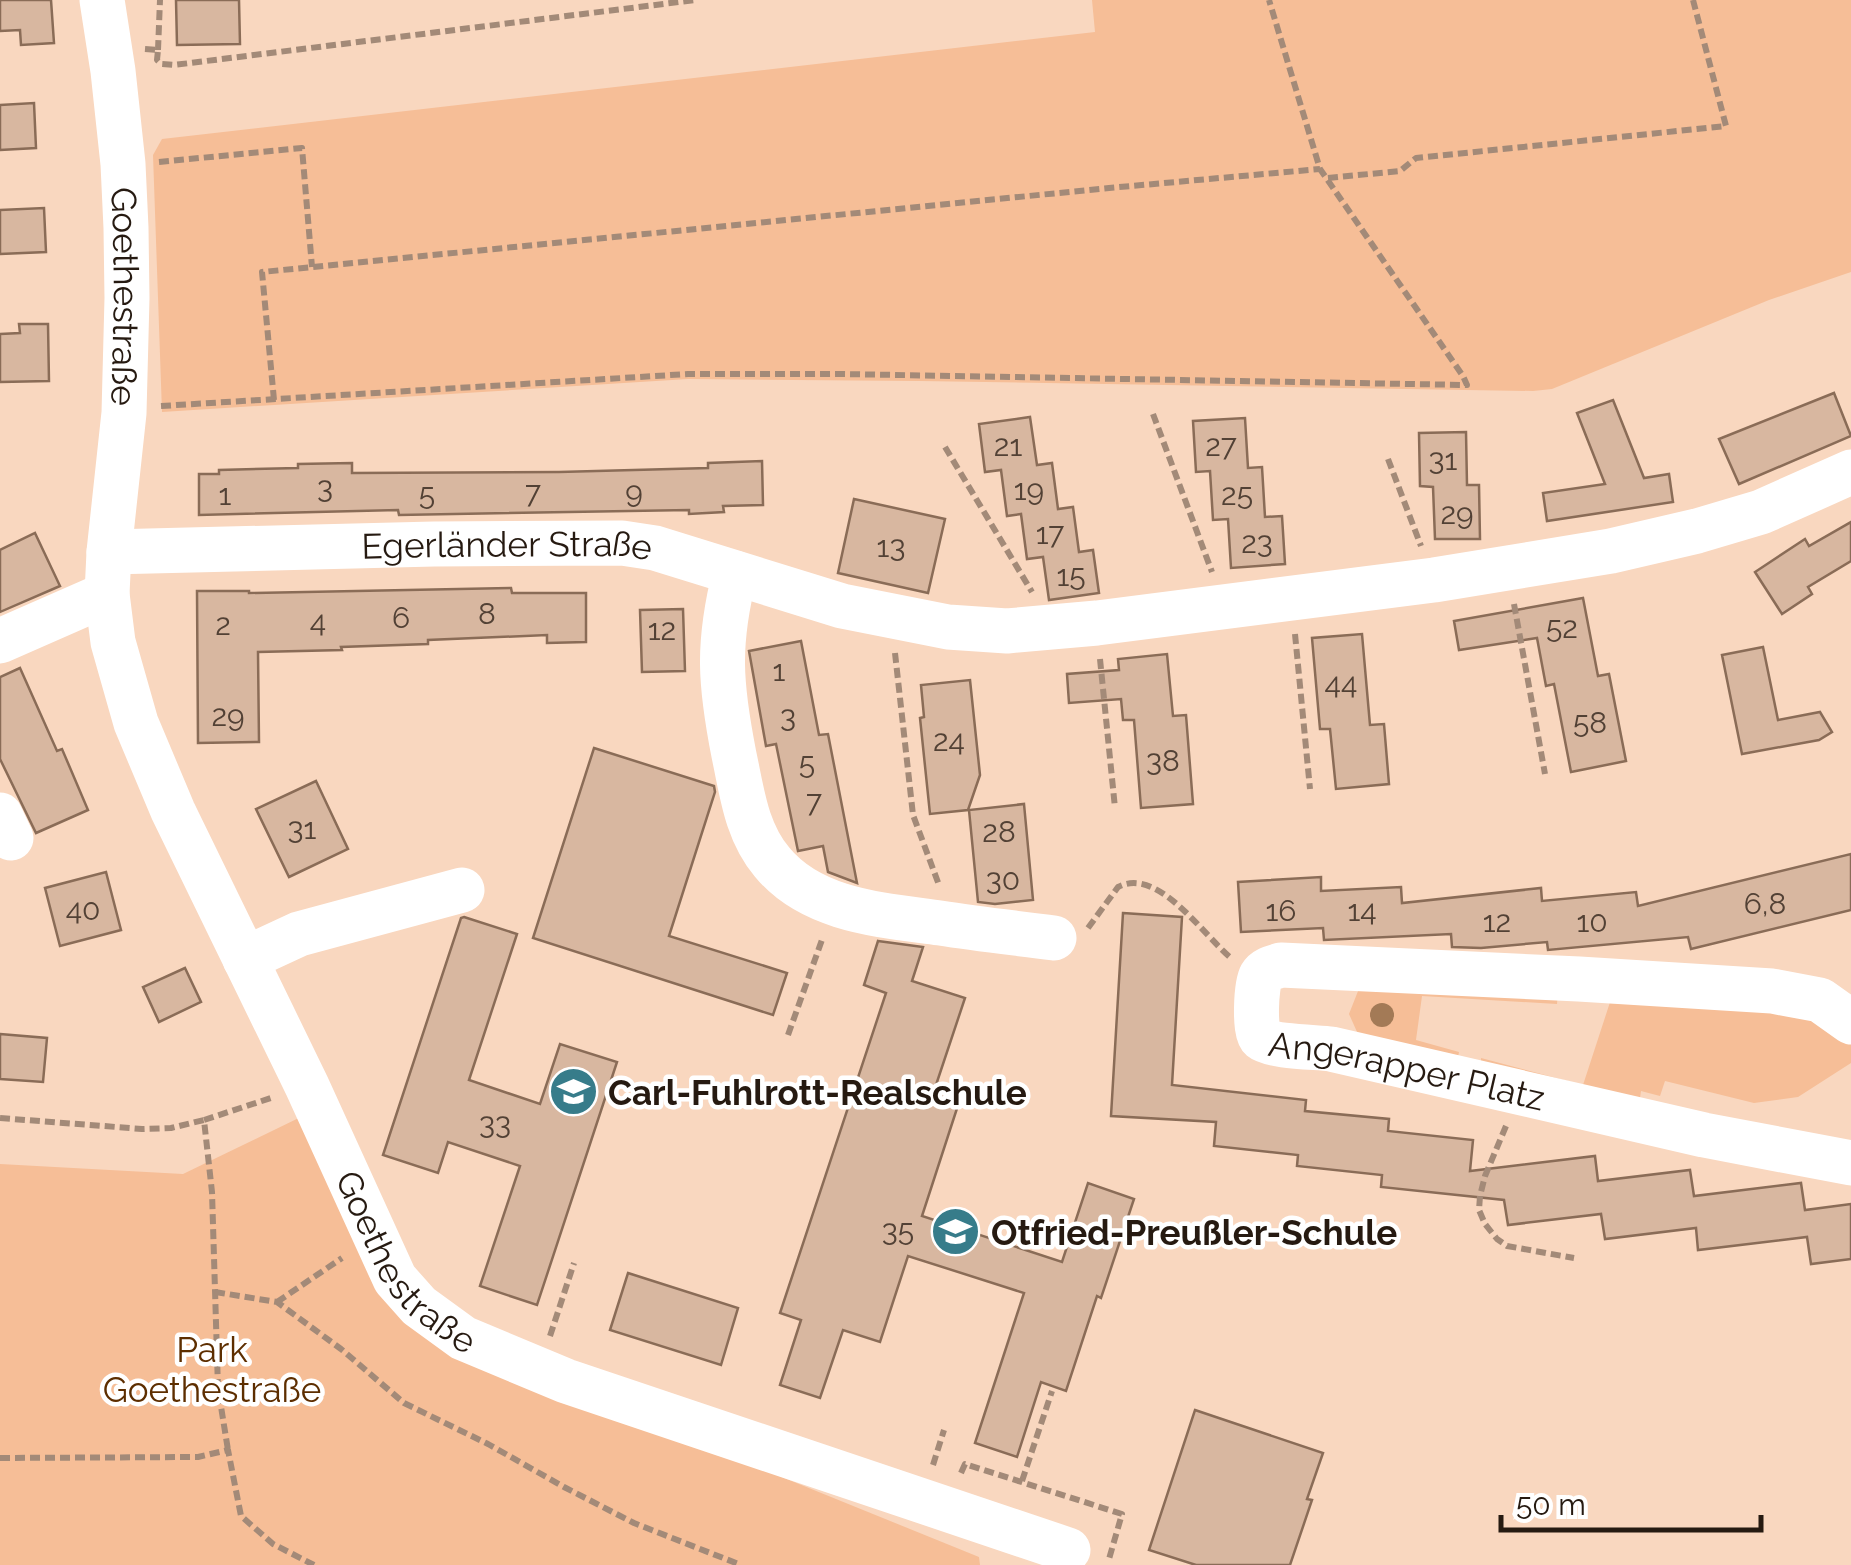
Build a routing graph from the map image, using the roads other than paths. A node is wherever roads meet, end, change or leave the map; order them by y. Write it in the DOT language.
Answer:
graph roads {
  1 [pos="102,0"];
  2 [pos="1851,472"];
  3 [pos="108,573"];
  4 [pos="734,574"];
  5 [pos="0,642"];
  6 [pos="462,890"];
  7 [pos="1072,932"];
  8 [pos="245,958"];
  9 [pos="1851,1022"];
  10 [pos="1851,1163"];
  11 [pos="1087,1558"];
  1 -- 3 [label="street, Goethestraße"];
  2 -- 4 [label="street, Egerländer Straße"];
  3 -- 4 [label="street, Egerländer Straße"];
  3 -- 5 [label="street"];
  3 -- 8 [label="street, Goethestraße"];
  4 -- 7 [label="street"];
  6 -- 8 [label="street"];
  8 -- 11 [label="street, Goethestraße"];
  9 -- 10 [label="street, Angerapper Platz"];
}
